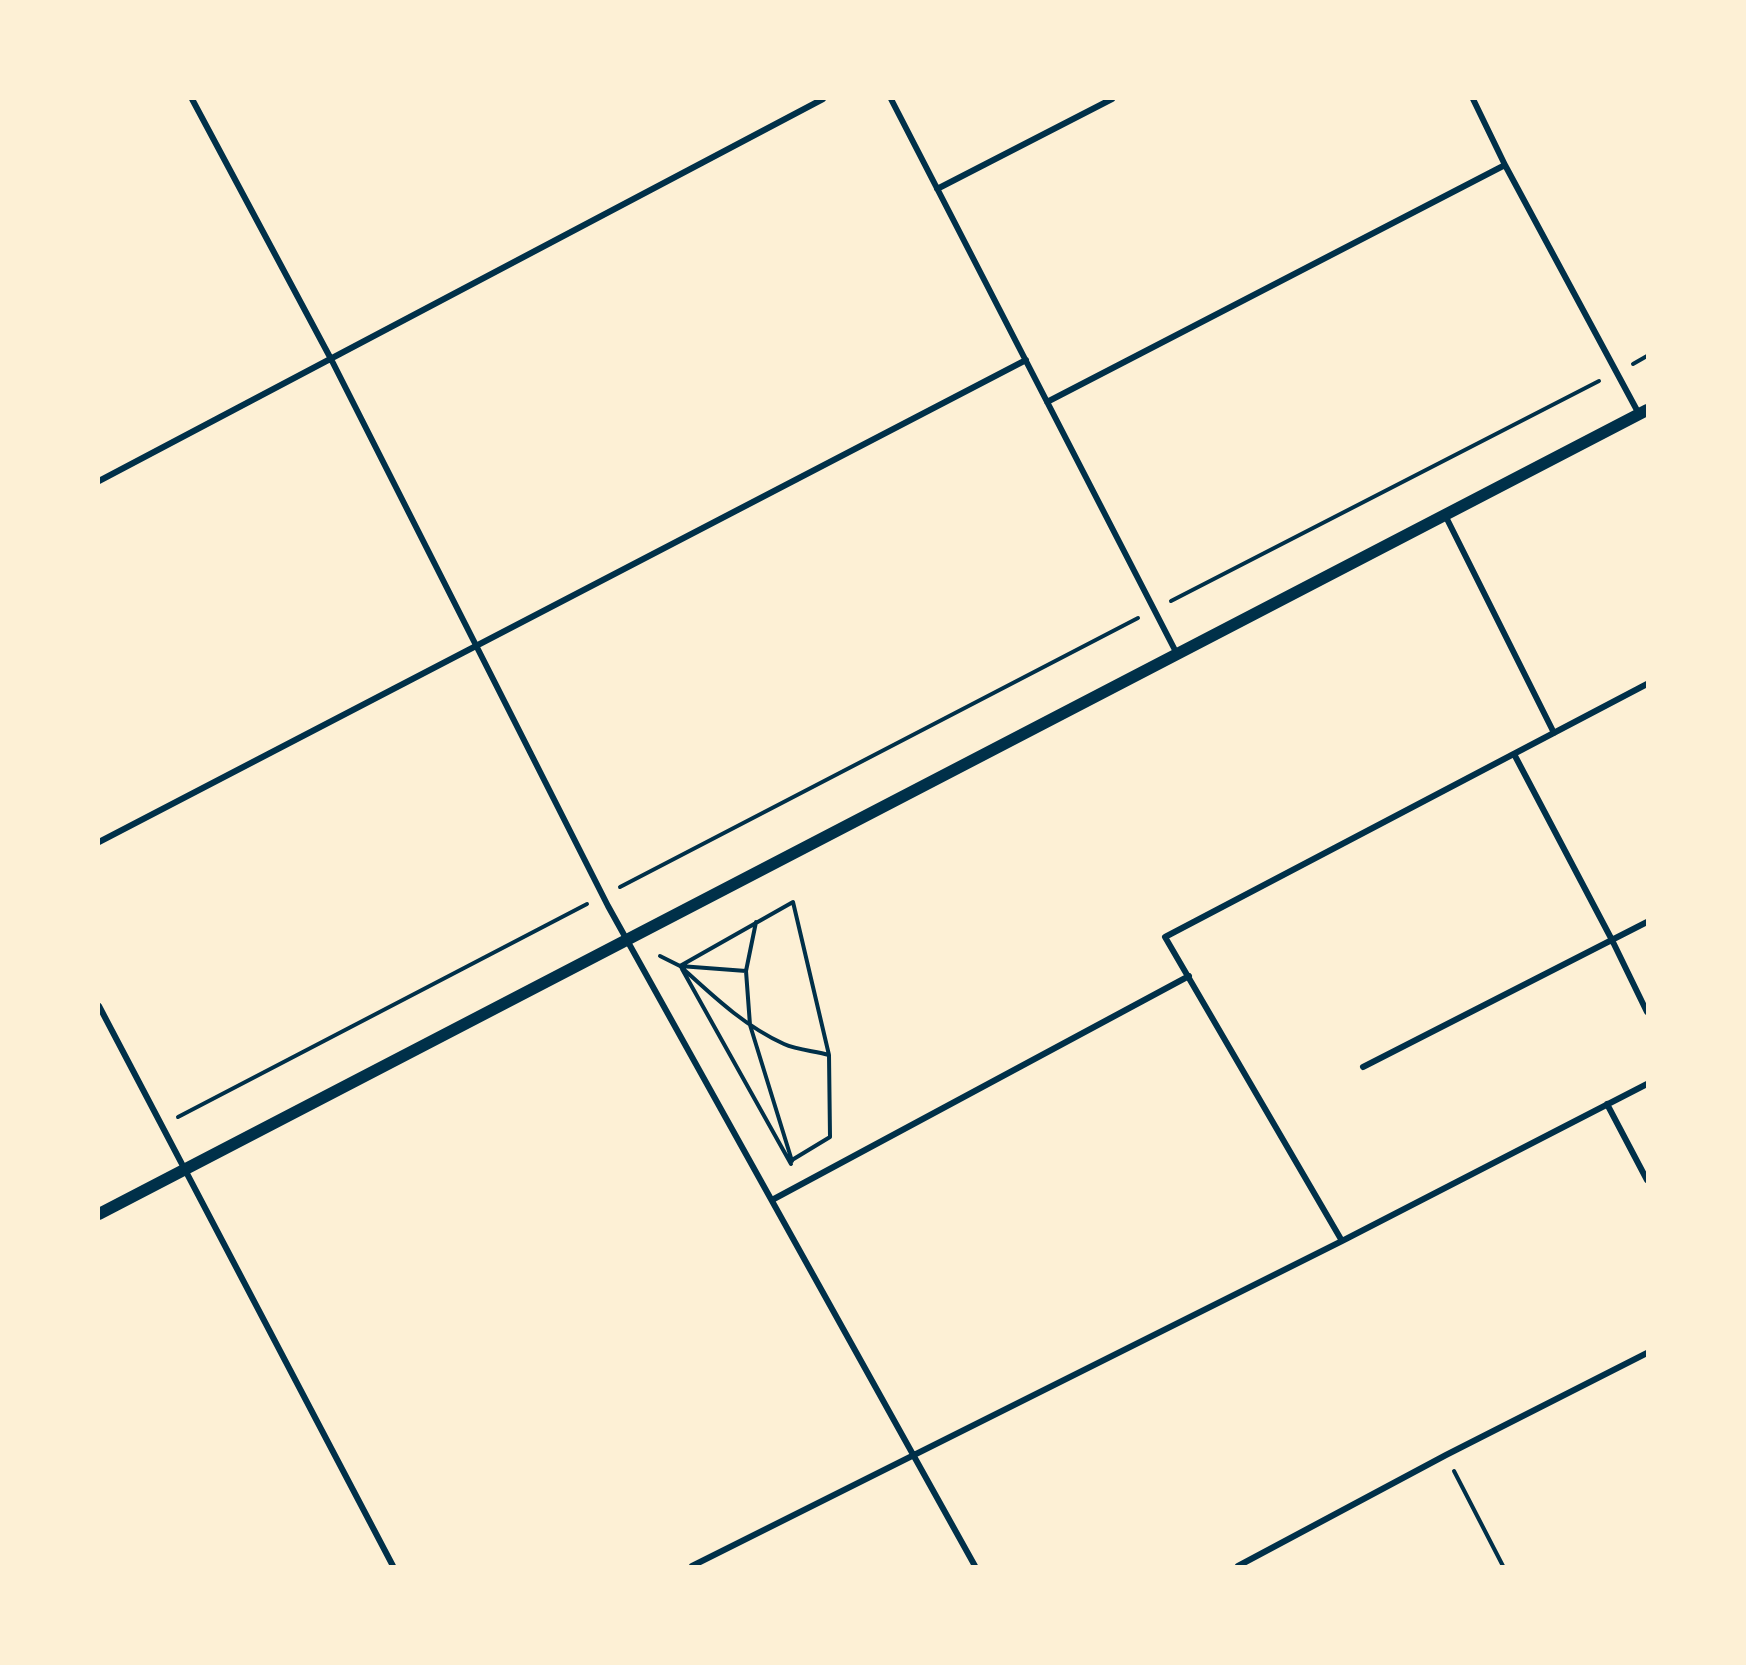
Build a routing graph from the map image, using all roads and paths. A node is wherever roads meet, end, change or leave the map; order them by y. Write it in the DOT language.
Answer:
graph roads {
  1 [pos="192,99"];
  2 [pos="823,99"];
  3 [pos="891,99"];
  4 [pos="1112,99"];
  5 [pos="1473,99"];
  6 [pos="1505,165"];
  7 [pos="937,189"];
  8 [pos="1647,356"];
  9 [pos="331,359"];
  10 [pos="1026,360"];
  11 [pos="1616,372"];
  12 [pos="1047,402"];
  13 [pos="1643,412"];
  14 [pos="99,481"];
  15 [pos="1445,515"];
  16 [pos="1154,610"];
  17 [pos="477,645"];
  18 [pos="1177,654"];
  19 [pos="1647,684"];
  20 [pos="1554,733"];
  21 [pos="1514,753"];
  22 [pos="99,842"];
  23 [pos="603,896"];
  24 [pos="756,922"];
  25 [pos="1647,922"];
  26 [pos="627,940"];
  27 [pos="1612,940"];
  28 [pos="680,966"];
  29 [pos="746,971"];
  30 [pos="1189,976"];
  31 [pos="99,1006"];
  32 [pos="1647,1012"];
  33 [pos="750,1025"];
  34 [pos="829,1055"];
  35 [pos="1363,1067"];
  36 [pos="1647,1084"];
  37 [pos="1607,1104"];
  38 [pos="161,1125"];
  39 [pos="792,1160"];
  40 [pos="794,1166"];
  41 [pos="185,1170"];
  42 [pos="796,1173"];
  43 [pos="1647,1180"];
  44 [pos="772,1200"];
  45 [pos="99,1214"];
  46 [pos="1342,1241"];
  47 [pos="1647,1353"];
  48 [pos="1446,1455"];
  49 [pos="914,1456"];
  50 [pos="393,1566"];
  51 [pos="692,1566"];
  52 [pos="975,1566"];
  53 [pos="1238,1566"];
  54 [pos="1503,1566"];
  1 -- 9 [label="street"];
  2 -- 9 [label="street"];
  3 -- 7 [label="street"];
  4 -- 7 [label="street"];
  5 -- 6 [label="street"];
  6 -- 11 [label="street"];
  6 -- 12 [label="street"];
  7 -- 10 [label="street"];
  8 -- 11 [label="path"];
  9 -- 14 [label="street"];
  9 -- 17 [label="street"];
  10 -- 12 [label="street"];
  10 -- 17 [label="street"];
  11 -- 13 [label="street"];
  11 -- 16 [label="path"];
  12 -- 16 [label="street"];
  13 -- 15 [label="main road"];
  15 -- 18 [label="main road"];
  15 -- 20 [label="street"];
  16 -- 18 [label="street"];
  16 -- 23 [label="path"];
  17 -- 22 [label="street"];
  17 -- 23 [label="street"];
  18 -- 26 [label="main road"];
  19 -- 20 [label="street"];
  20 -- 21 [label="street"];
  21 -- 27 [label="street"];
  21 -- 30 [label="street"];
  23 -- 26 [label="street"];
  23 -- 38 [label="path"];
  24 -- 28 [label="path"];
  24 -- 29 [label="path"];
  24 -- 34 [label="path"];
  25 -- 27 [label="street"];
  26 -- 28 [label="path"];
  26 -- 41 [label="main road"];
  26 -- 44 [label="street"];
  27 -- 32 [label="street"];
  27 -- 35 [label="street"];
  28 -- 29 [label="path"];
  28 -- 33 [label="path"];
  28 -- 42 [label="path"];
  29 -- 33 [label="path"];
  30 -- 44 [label="street"];
  30 -- 46 [label="street"];
  31 -- 38 [label="street"];
  33 -- 34 [label="path"];
  33 -- 39 [label="path"];
  34 -- 39 [label="path"];
  36 -- 37 [label="street"];
  37 -- 43 [label="street"];
  37 -- 46 [label="street"];
  38 -- 41 [label="street"];
  39 -- 40 [label="path"];
  41 -- 45 [label="main road"];
  41 -- 50 [label="street"];
  44 -- 49 [label="street"];
  46 -- 49 [label="street"];
  47 -- 48 [label="street"];
  48 -- 53 [label="street"];
  48 -- 54 [label="path"];
  49 -- 51 [label="street"];
  49 -- 52 [label="street"];
}
